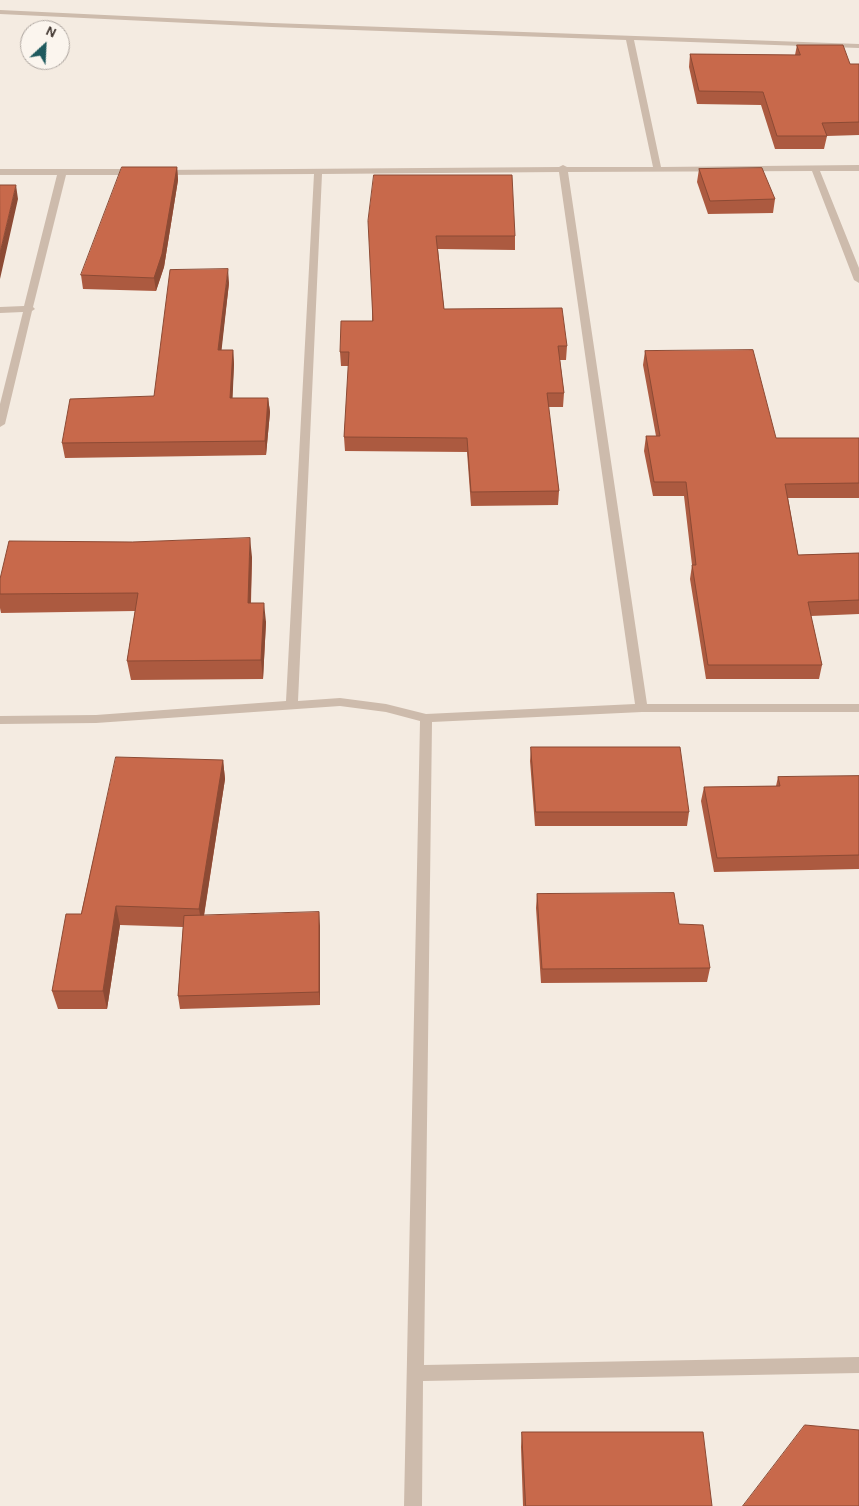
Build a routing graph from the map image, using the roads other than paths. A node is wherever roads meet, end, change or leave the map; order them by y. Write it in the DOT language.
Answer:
graph roads {
  1 [pos="0,12"];
  2 [pos="630,39"];
  3 [pos="859,46"];
  4 [pos="563,168"];
  5 [pos="657,168"];
  6 [pos="815,168"];
  7 [pos="859,168"];
  8 [pos="318,171"];
  9 [pos="0,172"];
  10 [pos="62,172"];
  11 [pos="859,280"];
  12 [pos="30,309"];
  13 [pos="0,310"];
  14 [pos="0,424"];
  15 [pos="292,704"];
  16 [pos="642,708"];
  17 [pos="859,708"];
  18 [pos="426,718"];
  19 [pos="0,720"];
  20 [pos="859,1365"];
  21 [pos="415,1373"];
  22 [pos="413,1506"];
  1 -- 2 [label="street"];
  2 -- 3 [label="street"];
  2 -- 5 [label="street"];
  4 -- 5 [label="street"];
  4 -- 8 [label="street"];
  4 -- 16 [label="street"];
  5 -- 6 [label="street"];
  6 -- 7 [label="street"];
  6 -- 11 [label="street"];
  8 -- 10 [label="street"];
  8 -- 15 [label="street"];
  9 -- 10 [label="street"];
  10 -- 12 [label="street"];
  12 -- 13 [label="street"];
  12 -- 14 [label="street"];
  15 -- 18 [label="street"];
  15 -- 19 [label="street"];
  16 -- 17 [label="street"];
  16 -- 18 [label="street"];
  18 -- 21 [label="street"];
  20 -- 21 [label="street"];
  21 -- 22 [label="street"];
}
